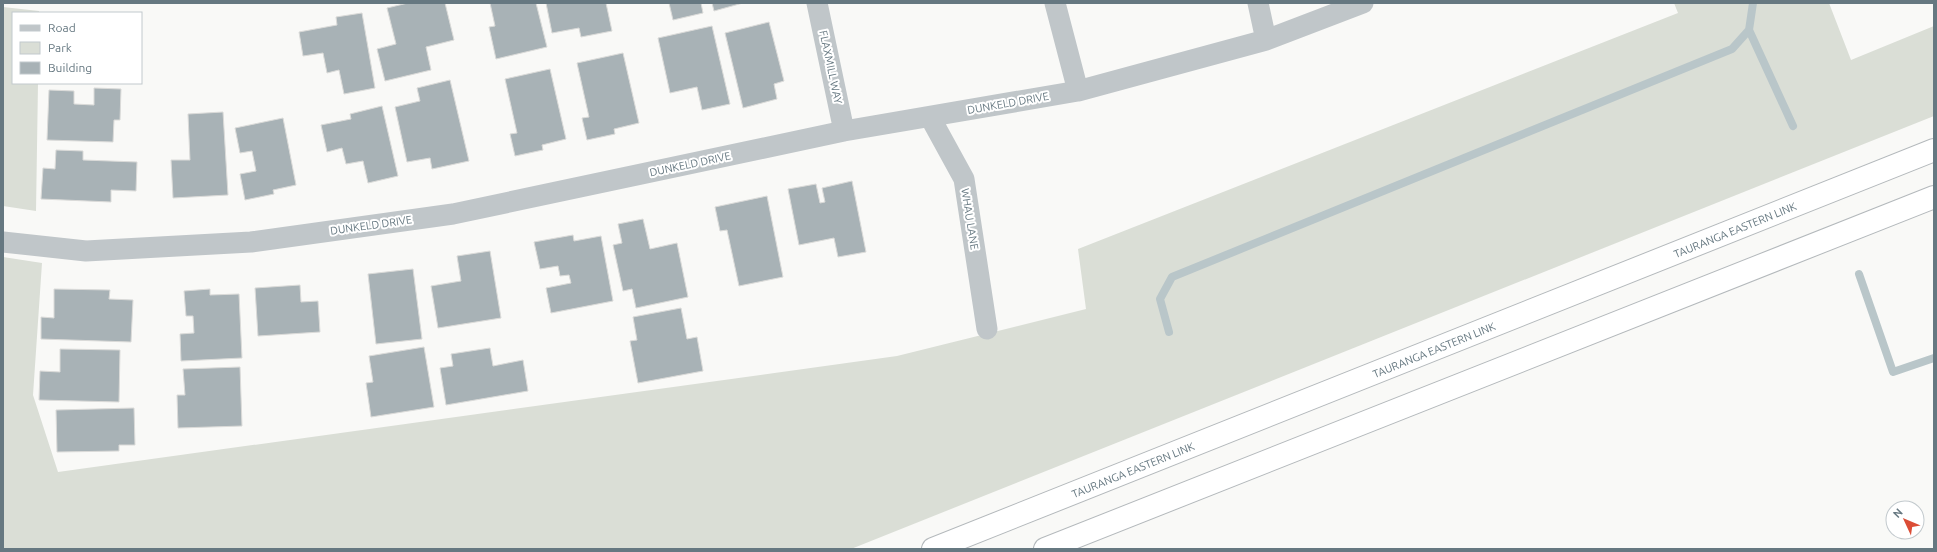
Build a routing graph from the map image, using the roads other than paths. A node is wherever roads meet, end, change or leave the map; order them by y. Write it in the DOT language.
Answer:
graph roads {
  1 [pos="817,3"];
  2 [pos="1055,3"];
  3 [pos="1258,3"];
  4 [pos="1364,3"];
  5 [pos="1266,40"];
  6 [pos="1078,91"];
  7 [pos="930,117"];
  8 [pos="844,131"];
  9 [pos="1934,150"];
  10 [pos="1934,197"];
  11 [pos="3,242"];
  12 [pos="987,329"];
  13 [pos="933,549"];
  14 [pos="1045,549"];
  1 -- 8 [label="street, FLAXMILL WAY"];
  2 -- 6 [label="street"];
  3 -- 5 [label="street"];
  4 -- 5 [label="street, DUNKELD DRIVE"];
  5 -- 6 [label="street, DUNKELD DRIVE"];
  6 -- 7 [label="street, DUNKELD DRIVE"];
  7 -- 8 [label="street, DUNKELD DRIVE"];
  7 -- 12 [label="street, WHAU LANE"];
  8 -- 11 [label="street, DUNKELD DRIVE"];
  9 -- 13 [label="highway, TAURANGA EASTERN LINK"];
  10 -- 14 [label="highway"];
}
